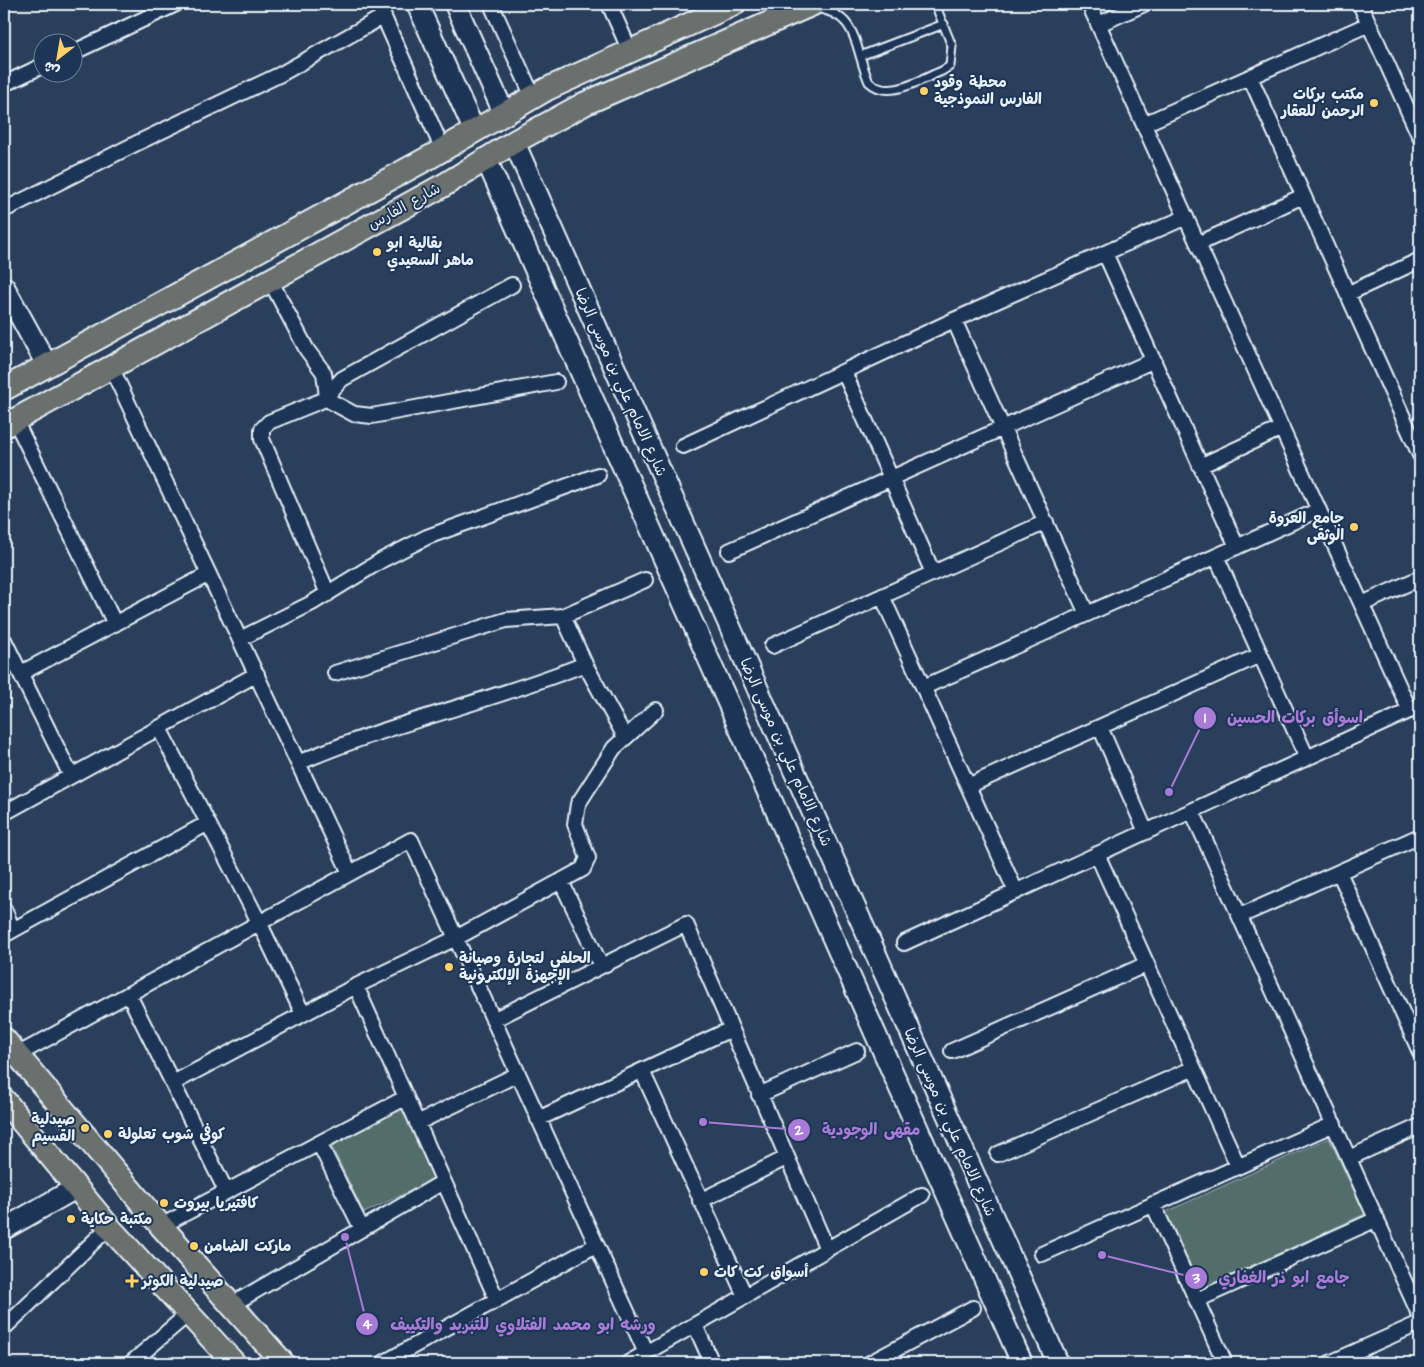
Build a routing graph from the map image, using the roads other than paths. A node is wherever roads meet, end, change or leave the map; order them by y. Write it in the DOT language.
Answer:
graph roads {
  1 [pos="176,4"];
  2 [pos="417,4"];
  3 [pos="455,4"];
  4 [pos="491,4"];
  5 [pos="609,4"];
  6 [pos="936,4"];
  7 [pos="1089,4"];
  8 [pos="1144,4"];
  9 [pos="1360,4"];
  10 [pos="730,5"];
  11 [pos="809,5"];
  12 [pos="381,10"];
  13 [pos="944,24"];
  14 [pos="1099,24"];
  15 [pos="1369,24"];
  16 [pos="82,48"];
  17 [pos="630,51"];
  18 [pos="860,56"];
  19 [pos="32,71"];
  20 [pos="1250,77"];
  21 [pos="4,84"];
  22 [pos="533,97"];
  23 [pos="504,113"];
  24 [pos="1144,124"];
  25 [pos="474,130"];
  26 [pos="1420,137"];
  27 [pos="514,142"];
  28 [pos="443,150"];
  29 [pos="486,159"];
  30 [pos="1303,196"];
  31 [pos="4,210"];
  32 [pos="1186,217"];
  33 [pos="548,218"];
  34 [pos="518,231"];
  35 [pos="1198,244"];
  36 [pos="1106,253"];
  37 [pos="1420,260"];
  38 [pos="270,280"];
  39 [pos="512,286"];
  40 [pos="4,287"];
  41 [pos="1348,294"];
  42 [pos="954,320"];
  43 [pos="1154,360"];
  44 [pos="47,365"];
  45 [pos="111,367"];
  46 [pos="844,372"];
  47 [pos="556,382"];
  48 [pos="4,389"];
  49 [pos="327,397"];
  50 [pos="9,423"];
  51 [pos="1003,428"];
  52 [pos="1282,428"];
  53 [pos="682,446"];
  54 [pos="1420,455"];
  55 [pos="1200,466"];
  56 [pos="598,476"];
  57 [pos="891,478"];
  58 [pos="1319,510"];
  59 [pos="1046,522"];
  60 [pos="1237,547"];
  61 [pos="729,551"];
  62 [pos="1216,556"];
  63 [pos="933,573"];
  64 [pos="209,574"];
  65 [pos="1420,578"];
  66 [pos="645,580"];
  67 [pos="328,594"];
  68 [pos="882,596"];
  69 [pos="1362,604"];
  70 [pos="1087,614"];
  71 [pos="563,616"];
  72 [pos="115,624"];
  73 [pos="4,640"];
  74 [pos="240,640"];
  75 [pos="772,646"];
  76 [pos="1260,655"];
  77 [pos="585,664"];
  78 [pos="21,673"];
  79 [pos="335,673"];
  80 [pos="256,674"];
  81 [pos="924,688"];
  82 [pos="1415,708"];
  83 [pos="656,710"];
  84 [pos="1100,727"];
  85 [pos="159,728"];
  86 [pos="625,737"];
  87 [pos="1307,758"];
  88 [pos="298,763"];
  89 [pos="71,776"];
  90 [pos="968,786"];
  91 [pos="1192,811"];
  92 [pos="4,813"];
  93 [pos="208,823"];
  94 [pos="1146,832"];
  95 [pos="1420,836"];
  96 [pos="1097,854"];
  97 [pos="1339,872"];
  98 [pos="350,873"];
  99 [pos="560,882"];
  100 [pos="1016,892"];
  101 [pos="4,909"];
  102 [pos="1240,916"];
  103 [pos="259,922"];
  104 [pos="8,932"];
  105 [pos="456,938"];
  106 [pos="904,943"];
  107 [pos="1147,964"];
  108 [pos="601,966"];
  109 [pos="356,986"];
  110 [pos="129,995"];
  111 [pos="303,1014"];
  112 [pos="493,1020"];
  113 [pos="1415,1028"];
  114 [pos="731,1029"];
  115 [pos="10,1047"];
  116 [pos="858,1051"];
  117 [pos="952,1051"];
  118 [pos="1420,1052"];
  119 [pos="1194,1068"];
  120 [pos="642,1070"];
  121 [pos="518,1074"];
  122 [pos="172,1083"];
  123 [pos="759,1095"];
  124 [pos="405,1098"];
  125 [pos="4,1100"];
  126 [pos="538,1119"];
  127 [pos="417,1123"];
  128 [pos="1334,1124"];
  129 [pos="1420,1126"];
  130 [pos="320,1142"];
  131 [pos="998,1154"];
  132 [pos="786,1158"];
  133 [pos="1349,1158"];
  134 [pos="1238,1166"];
  135 [pos="443,1182"];
  136 [pos="76,1188"];
  137 [pos="226,1191"];
  138 [pos="922,1195"];
  139 [pos="700,1201"];
  140 [pos="1153,1204"];
  141 [pos="1377,1219"];
  142 [pos="161,1226"];
  143 [pos="108,1227"];
  144 [pos="4,1229"];
  145 [pos="362,1229"];
  146 [pos="596,1245"];
  147 [pos="826,1250"];
  148 [pos="1042,1254"];
  149 [pos="745,1296"];
  150 [pos="497,1300"];
  151 [pos="1197,1300"];
  152 [pos="231,1306"];
  153 [pos="973,1308"];
  154 [pos="188,1314"];
  155 [pos="1420,1316"];
  156 [pos="1420,1323"];
  157 [pos="695,1325"];
  158 [pos="4,1328"];
  159 [pos="646,1353"];
  160 [pos="876,1362"];
  161 [pos="131,1363"];
  162 [pos="234,1363"];
  163 [pos="283,1363"];
  164 [pos="383,1363"];
  165 [pos="628,1363"];
  166 [pos="712,1363"];
  167 [pos="1022,1363"];
  168 [pos="1058,1363"];
  169 [pos="1225,1363"];
  170 [pos="1330,1363"];
  1 -- 16 [label="street"];
  2 -- 25 [label="main road"];
  3 -- 23 [label="main road"];
  4 -- 22 [label="street"];
  5 -- 17 [label="street"];
  6 -- 13 [label="lane"];
  7 -- 14 [label="street"];
  8 -- 14 [label="street"];
  9 -- 15 [label="street"];
  10 -- 17 [label="main road, شارع الفارس"];
  11 -- 18 [label="lane"];
  11 -- 27 [label="main road, شارع الفارس"];
  12 -- 28 [label="street"];
  12 -- 31 [label="street"];
  13 -- 18 [label="lane"];
  13 -- 18 [label="lane"];
  14 -- 24 [label="street"];
  15 -- 20 [label="street"];
  15 -- 26 [label="street"];
  17 -- 22 [label="main road, شارع الفارس"];
  19 -- 21 [label="street"];
  20 -- 24 [label="street"];
  20 -- 30 [label="street"];
  22 -- 23 [label="main road, شارع الفارس"];
  23 -- 25 [label="main road, شارع الفارس"];
  23 -- 27 [label="main road"];
  24 -- 32 [label="street"];
  25 -- 28 [label="main road, شارع الفارس"];
  25 -- 29 [label="main road"];
  27 -- 29 [label="main road, شارع الفارس"];
  27 -- 33 [label="main road, شارع الامام علي بن موسى الرضا"];
  28 -- 44 [label="main road, شارع الفارس"];
  29 -- 34 [label="main road"];
  29 -- 38 [label="main road, شارع الفارس"];
  30 -- 35 [label="street"];
  30 -- 41 [label="street"];
  32 -- 35 [label="street"];
  32 -- 36 [label="street"];
  33 -- 34 [label="main road"];
  33 -- 168 [label="main road, شارع الامام علي بن موسى الرضا"];
  34 -- 167 [label="main road"];
  35 -- 52 [label="street"];
  36 -- 42 [label="street"];
  36 -- 43 [label="street"];
  37 -- 41 [label="street"];
  38 -- 45 [label="main road, شارع الفارس"];
  38 -- 49 [label="street"];
  39 -- 49 [label="street"];
  40 -- 44 [label="main road"];
  41 -- 54 [label="street"];
  42 -- 46 [label="street"];
  42 -- 51 [label="street"];
  43 -- 51 [label="street"];
  43 -- 55 [label="street"];
  44 -- 48 [label="main road, شارع الفارس"];
  45 -- 50 [label="main road, شارع الفارس"];
  45 -- 64 [label="street"];
  46 -- 53 [label="street"];
  46 -- 57 [label="street"];
  47 -- 49 [label="street"];
  49 -- 67 [label="street"];
  50 -- 72 [label="street"];
  51 -- 57 [label="street"];
  51 -- 59 [label="street"];
  52 -- 55 [label="street"];
  52 -- 58 [label="street"];
  55 -- 60 [label="street"];
  56 -- 67 [label="street"];
  57 -- 61 [label="street"];
  57 -- 63 [label="street"];
  58 -- 60 [label="street"];
  58 -- 69 [label="street"];
  59 -- 63 [label="street"];
  59 -- 70 [label="street"];
  60 -- 62 [label="street"];
  62 -- 70 [label="street"];
  62 -- 76 [label="street"];
  63 -- 68 [label="street"];
  64 -- 72 [label="street"];
  64 -- 74 [label="street"];
  65 -- 69 [label="street"];
  66 -- 71 [label="street"];
  67 -- 74 [label="street"];
  68 -- 75 [label="street"];
  68 -- 81 [label="street"];
  69 -- 82 [label="street"];
  70 -- 81 [label="street"];
  71 -- 77 [label="street"];
  71 -- 79 [label="street"];
  72 -- 78 [label="street"];
  73 -- 78 [label="street"];
  74 -- 80 [label="street"];
  76 -- 84 [label="street"];
  76 -- 87 [label="street"];
  77 -- 86 [label="street"];
  77 -- 88 [label="street"];
  78 -- 89 [label="street"];
  80 -- 85 [label="street"];
  80 -- 88 [label="street"];
  81 -- 90 [label="street"];
  82 -- 87 [label="street"];
  83 -- 86 [label="street"];
  84 -- 90 [label="street"];
  84 -- 94 [label="street"];
  85 -- 89 [label="street"];
  85 -- 93 [label="street"];
  86 -- 99 [label="street"];
  87 -- 91 [label="street"];
  88 -- 98 [label="street"];
  89 -- 92 [label="street"];
  90 -- 100 [label="street"];
  91 -- 94 [label="street"];
  91 -- 102 [label="street"];
  93 -- 103 [label="street"];
  93 -- 104 [label="street"];
  94 -- 96 [label="street"];
  95 -- 97 [label="street"];
  96 -- 100 [label="street"];
  96 -- 107 [label="street"];
  97 -- 102 [label="street"];
  97 -- 113 [label="street"];
  98 -- 103 [label="street"];
  98 -- 105 [label="street"];
  99 -- 105 [label="street"];
  99 -- 108 [label="street"];
  100 -- 106 [label="street"];
  101 -- 104 [label="street"];
  102 -- 128 [label="street"];
  103 -- 110 [label="street"];
  103 -- 111 [label="street"];
  105 -- 109 [label="street"];
  105 -- 112 [label="street"];
  107 -- 117 [label="street"];
  107 -- 119 [label="street"];
  108 -- 112 [label="street"];
  108 -- 114 [label="street"];
  109 -- 111 [label="street"];
  109 -- 124 [label="street"];
  110 -- 115 [label="street"];
  110 -- 122 [label="street"];
  111 -- 122 [label="street"];
  112 -- 121 [label="street"];
  113 -- 118 [label="street"];
  114 -- 120 [label="street"];
  114 -- 123 [label="street"];
  115 -- 142 [label="main road"];
  116 -- 123 [label="street"];
  119 -- 131 [label="street"];
  119 -- 134 [label="street"];
  120 -- 126 [label="street"];
  120 -- 139 [label="street"];
  121 -- 126 [label="street"];
  121 -- 127 [label="street"];
  122 -- 137 [label="street"];
  123 -- 132 [label="street"];
  124 -- 127 [label="street"];
  124 -- 130 [label="street"];
  125 -- 136 [label="main road"];
  126 -- 146 [label="street"];
  127 -- 135 [label="street"];
  128 -- 133 [label="street"];
  128 -- 134 [label="street"];
  129 -- 133 [label="street"];
  130 -- 137 [label="street"];
  130 -- 145 [label="street"];
  132 -- 139 [label="street"];
  132 -- 147 [label="street"];
  133 -- 141 [label="street"];
  134 -- 140 [label="street"];
  135 -- 145 [label="street"];
  135 -- 150 [label="street"];
  136 -- 143 [label="main road"];
  136 -- 144 [label="main road"];
  137 -- 142 [label="street"];
  138 -- 147 [label="street"];
  139 -- 149 [label="street"];
  140 -- 148 [label="street"];
  140 -- 151 [label="street"];
  141 -- 151 [label="street"];
  141 -- 155 [label="street"];
  142 -- 152 [label="main road"];
  143 -- 154 [label="main road"];
  143 -- 158 [label="street"];
  145 -- 152 [label="street"];
  146 -- 150 [label="street"];
  146 -- 159 [label="street"];
  147 -- 149 [label="street"];
  149 -- 157 [label="street"];
  150 -- 164 [label="street"];
  151 -- 169 [label="street"];
  152 -- 163 [label="main road"];
  153 -- 160 [label="street"];
  154 -- 161 [label="street"];
  154 -- 162 [label="main road"];
  156 -- 170 [label="street"];
  157 -- 159 [label="street"];
  157 -- 166 [label="street"];
  159 -- 165 [label="street"];
}
